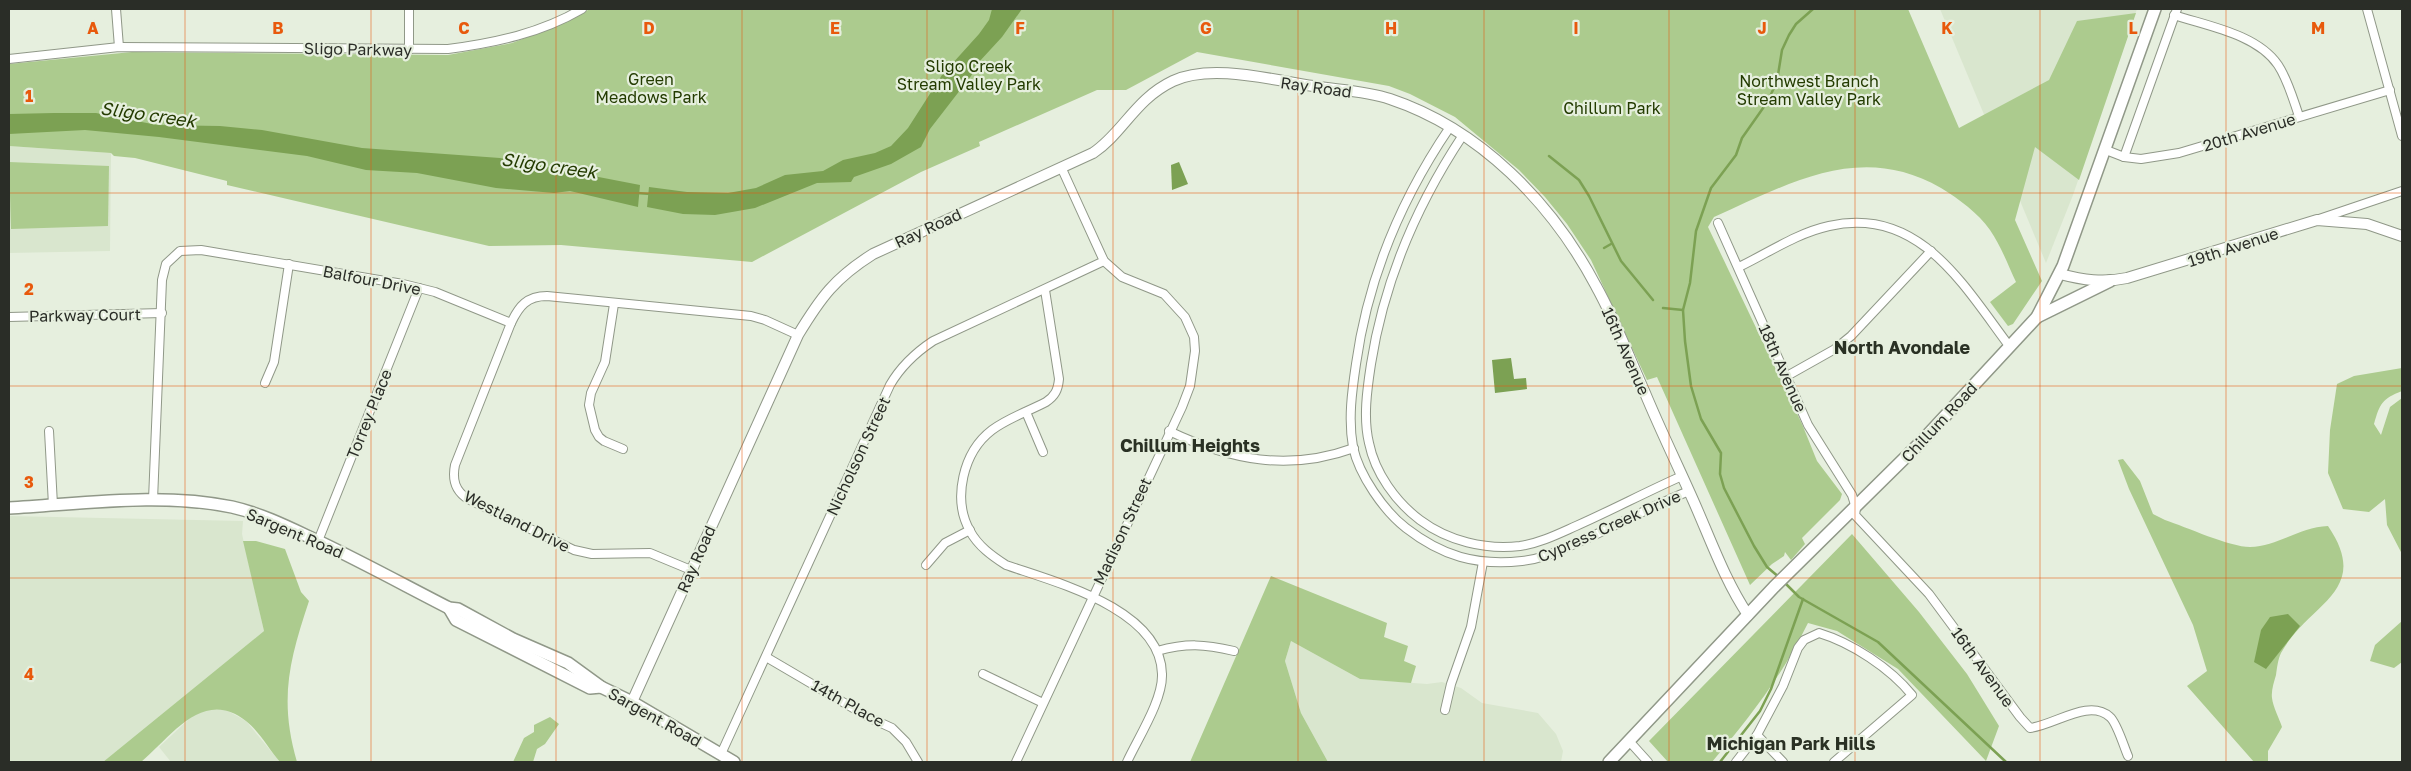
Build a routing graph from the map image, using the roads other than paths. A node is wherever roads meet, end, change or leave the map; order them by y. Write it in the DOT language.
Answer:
graph roads {
  1 [pos="116,9"];
  2 [pos="410,9"];
  3 [pos="582,9"];
  4 [pos="2155,9"];
  5 [pos="2367,9"];
  6 [pos="2175,12"];
  7 [pos="119,47"];
  8 [pos="409,50"];
  9 [pos="9,59"];
  10 [pos="2390,90"];
  11 [pos="2299,116"];
  12 [pos="1450,127"];
  13 [pos="1463,135"];
  14 [pos="2402,136"];
  15 [pos="2106,150"];
  16 [pos="2124,157"];
  17 [pos="1062,168"];
  18 [pos="2402,191"];
  19 [pos="2317,220"];
  20 [pos="1718,223"];
  21 [pos="2402,236"];
  22 [pos="1931,251"];
  23 [pos="1104,261"];
  24 [pos="289,264"];
  25 [pos="1738,267"];
  26 [pos="2060,274"];
  27 [pos="2110,282"];
  28 [pos="419,288"];
  29 [pos="1045,290"];
  30 [pos="614,304"];
  31 [pos="162,313"];
  32 [pos="9,317"];
  33 [pos="2037,317"];
  34 [pos="511,323"];
  35 [pos="798,335"];
  36 [pos="2010,347"];
  37 [pos="1787,376"];
  38 [pos="265,383"];
  39 [pos="1026,412"];
  40 [pos="49,431"];
  41 [pos="1170,431"];
  42 [pos="1354,448"];
  43 [pos="624,449"];
  44 [pos="1043,452"];
  45 [pos="1682,476"];
  46 [pos="1689,491"];
  47 [pos="153,500"];
  48 [pos="53,505"];
  49 [pos="9,508"];
  50 [pos="1856,508"];
  51 [pos="970,530"];
  52 [pos="318,541"];
  53 [pos="1483,562"];
  54 [pos="926,565"];
  55 [pos="692,570"];
  56 [pos="1092,595"];
  57 [pos="1748,615"];
  58 [pos="1157,651"];
  59 [pos="1234,651"];
  60 [pos="766,657"];
  61 [pos="983,674"];
  62 [pos="632,702"];
  63 [pos="1043,703"];
  64 [pos="1445,710"];
  65 [pos="1757,735"];
  66 [pos="1629,741"];
  67 [pos="721,754"];
  68 [pos="2128,756"];
  69 [pos="734,762"];
  70 [pos="918,762"];
  71 [pos="1016,762"];
  72 [pos="1127,762"];
  73 [pos="1609,762"];
  74 [pos="1648,762"];
  75 [pos="1736,762"];
  76 [pos="1783,762"];
  77 [pos="1834,762"];
  1 -- 7 [label="street"];
  2 -- 8 [label="street"];
  3 -- 8 [label="street, Sligo Parkway"];
  4 -- 15 [label="main road, Chillum Road"];
  5 -- 10 [label="street"];
  6 -- 11 [label="street"];
  6 -- 16 [label="street"];
  7 -- 8 [label="street, Sligo Parkway"];
  7 -- 9 [label="street, Sligo Parkway"];
  10 -- 11 [label="street, 20th Avenue"];
  10 -- 14 [label="street"];
  11 -- 16 [label="street, 20th Avenue"];
  12 -- 13 [label="street, 16th Avenue"];
  12 -- 17 [label="street, Ray Road"];
  12 -- 42 [label="street, Cypress Creek Drive"];
  13 -- 45 [label="street, 16th Avenue"];
  13 -- 45 [label="street, Cypress Creek Drive"];
  15 -- 16 [label="street, 20th Avenue"];
  15 -- 26 [label="main road, Chillum Road"];
  17 -- 23 [label="street, Madison Street"];
  17 -- 35 [label="street, Ray Road"];
  18 -- 19 [label="street, 19th Avenue"];
  19 -- 21 [label="street"];
  19 -- 27 [label="street, 19th Avenue"];
  20 -- 25 [label="street, 18th Avenue"];
  22 -- 25 [label="street"];
  22 -- 36 [label="street"];
  22 -- 37 [label="street"];
  23 -- 29 [label="street, Nicholson Street"];
  23 -- 41 [label="street, Madison Street"];
  24 -- 28 [label="street, Balfour Drive"];
  24 -- 31 [label="street, Balfour Drive"];
  24 -- 38 [label="street"];
  25 -- 37 [label="street, 18th Avenue"];
  26 -- 27 [label="street, 19th Avenue"];
  26 -- 33 [label="main road, Chillum Road"];
  27 -- 33 [label="main road"];
  28 -- 34 [label="street, Balfour Drive"];
  28 -- 52 [label="street, Torrey Place"];
  29 -- 39 [label="street"];
  29 -- 60 [label="street, Nicholson Street"];
  30 -- 34 [label="street"];
  30 -- 35 [label="street"];
  30 -- 43 [label="street"];
  31 -- 32 [label="street, Parkway Court"];
  31 -- 47 [label="street, Balfour Drive"];
  33 -- 36 [label="main road, Chillum Road"];
  34 -- 55 [label="street, Westland Drive"];
  35 -- 55 [label="street, Ray Road"];
  36 -- 50 [label="main road, Chillum Road"];
  37 -- 50 [label="street, 18th Avenue"];
  39 -- 44 [label="street"];
  39 -- 51 [label="street"];
  40 -- 48 [label="street"];
  41 -- 42 [label="street"];
  41 -- 56 [label="street, Madison Street"];
  42 -- 53 [label="street, Cypress Creek Drive"];
  45 -- 46 [label="street, 16th Avenue"];
  46 -- 53 [label="street, Cypress Creek Drive"];
  46 -- 57 [label="street, 16th Avenue"];
  47 -- 48 [label="main road, Sargent Road"];
  47 -- 52 [label="main road, Sargent Road"];
  48 -- 49 [label="main road, Sargent Road"];
  50 -- 57 [label="main road, Chillum Road"];
  50 -- 68 [label="street, 16th Avenue"];
  51 -- 54 [label="street"];
  51 -- 56 [label="street"];
  52 -- 62 [label="main road, Sargent Road"];
  53 -- 64 [label="street"];
  55 -- 62 [label="street, Ray Road"];
  56 -- 58 [label="street"];
  56 -- 63 [label="street, Madison Street"];
  57 -- 66 [label="main road, Chillum Road"];
  58 -- 59 [label="street"];
  58 -- 72 [label="street"];
  60 -- 67 [label="street, Nicholson Street"];
  60 -- 70 [label="street, 14th Place"];
  61 -- 63 [label="street"];
  62 -- 67 [label="main road, Sargent Road"];
  63 -- 71 [label="street, Madison Street"];
  65 -- 75 [label="street"];
  65 -- 76 [label="street"];
  65 -- 77 [label="street"];
  66 -- 73 [label="main road, Chillum Road"];
  66 -- 74 [label="street"];
  67 -- 69 [label="main road, Sargent Road"];
}
